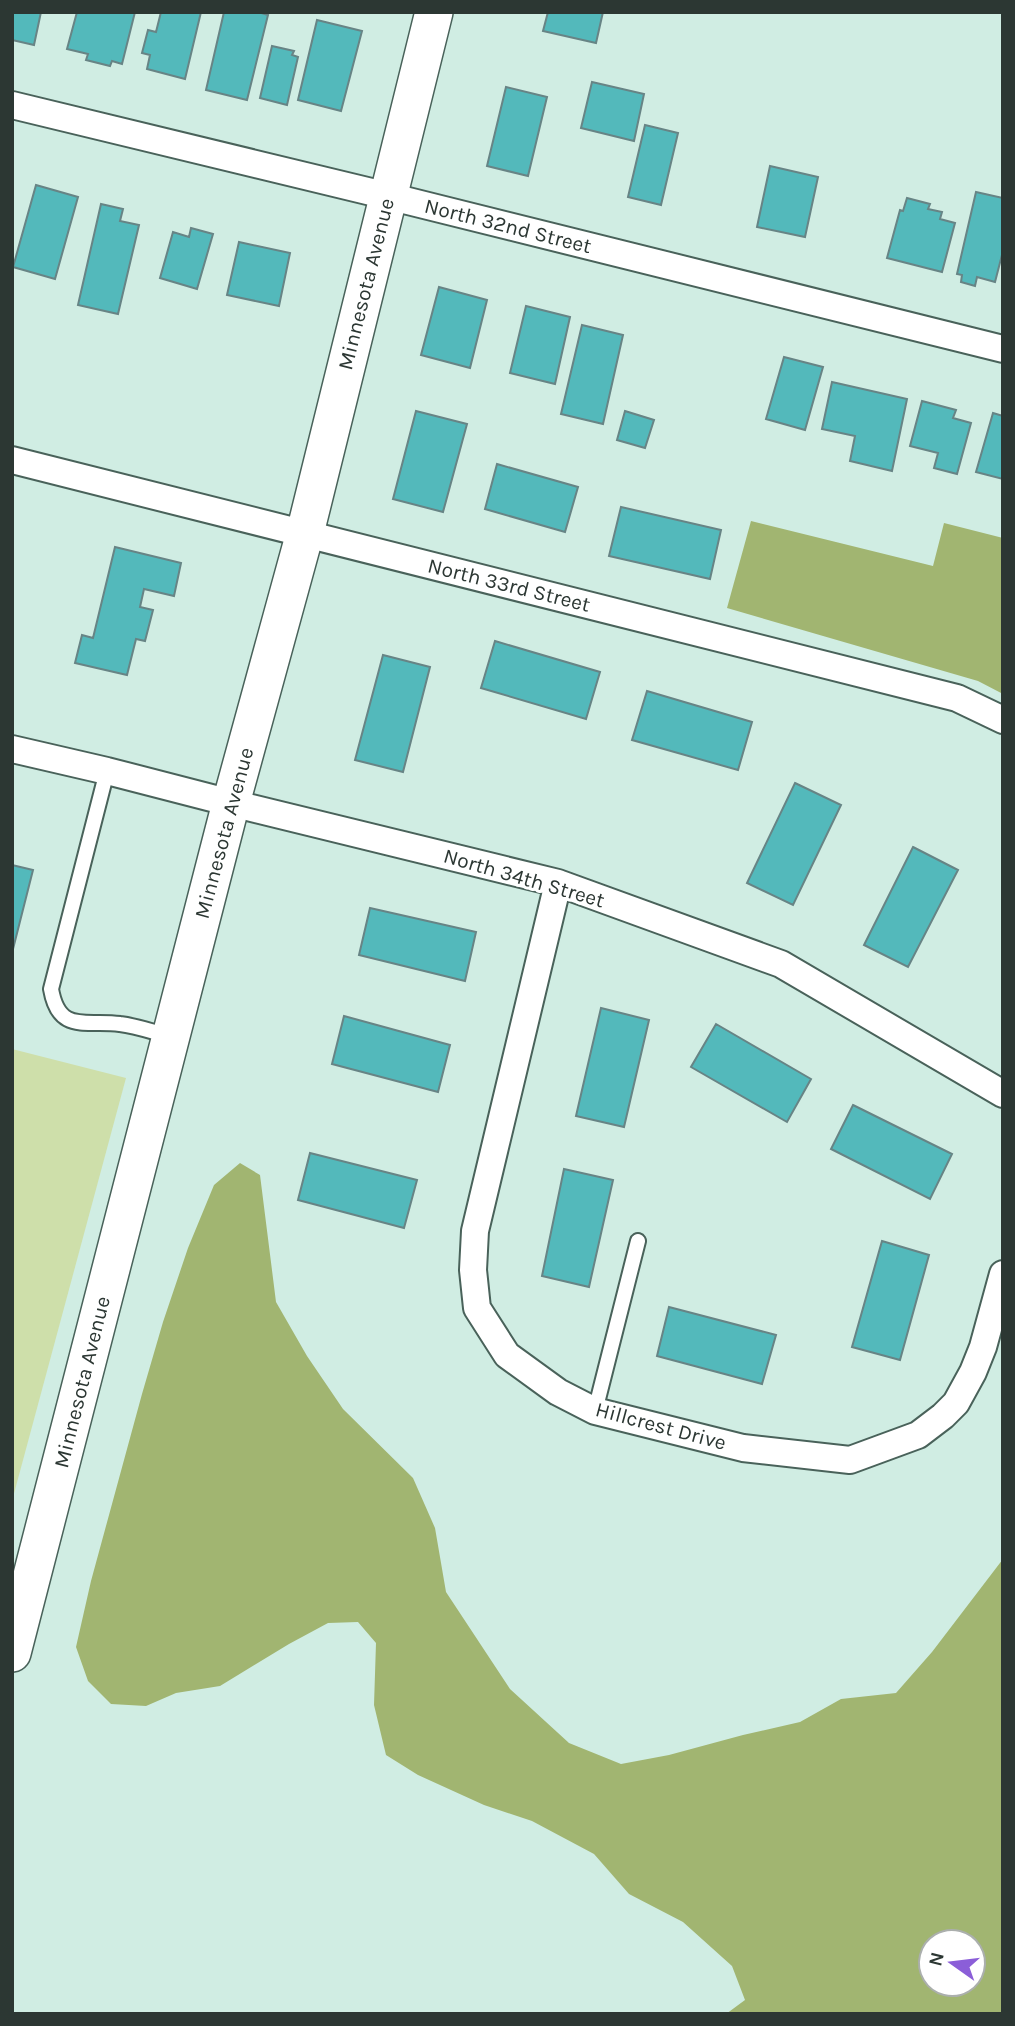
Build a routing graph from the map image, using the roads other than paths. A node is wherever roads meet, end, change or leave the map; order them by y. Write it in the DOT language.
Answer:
graph roads {
  1 [pos="434,12"];
  2 [pos="12,105"];
  3 [pos="388,196"];
  4 [pos="1003,349"];
  5 [pos="12,460"];
  6 [pos="304,533"];
  7 [pos="1003,720"];
  8 [pos="12,749"];
  9 [pos="107,771"];
  10 [pos="231,803"];
  11 [pos="558,883"];
  12 [pos="171,1036"];
  13 [pos="1003,1094"];
  14 [pos="638,1241"];
  15 [pos="1003,1274"];
  16 [pos="595,1411"];
  17 [pos="12,1653"];
  1 -- 3 [label="main road, Minnesota Avenue"];
  2 -- 3 [label="street, North 32nd Street"];
  3 -- 4 [label="street, North 32nd Street"];
  3 -- 6 [label="main road, Minnesota Avenue"];
  5 -- 6 [label="street, North 33rd Street"];
  6 -- 7 [label="street, North 33rd Street"];
  6 -- 10 [label="main road, Minnesota Avenue"];
  8 -- 9 [label="street, North 34th Street"];
  9 -- 10 [label="street, North 34th Street"];
  9 -- 12 [label="lane"];
  10 -- 11 [label="street, North 34th Street"];
  10 -- 12 [label="main road, Minnesota Avenue"];
  11 -- 13 [label="street, North 34th Street"];
  11 -- 16 [label="street, Hillcrest Drive"];
  12 -- 17 [label="main road, Minnesota Avenue"];
  14 -- 16 [label="lane"];
  15 -- 16 [label="street, Hillcrest Drive"];
}
